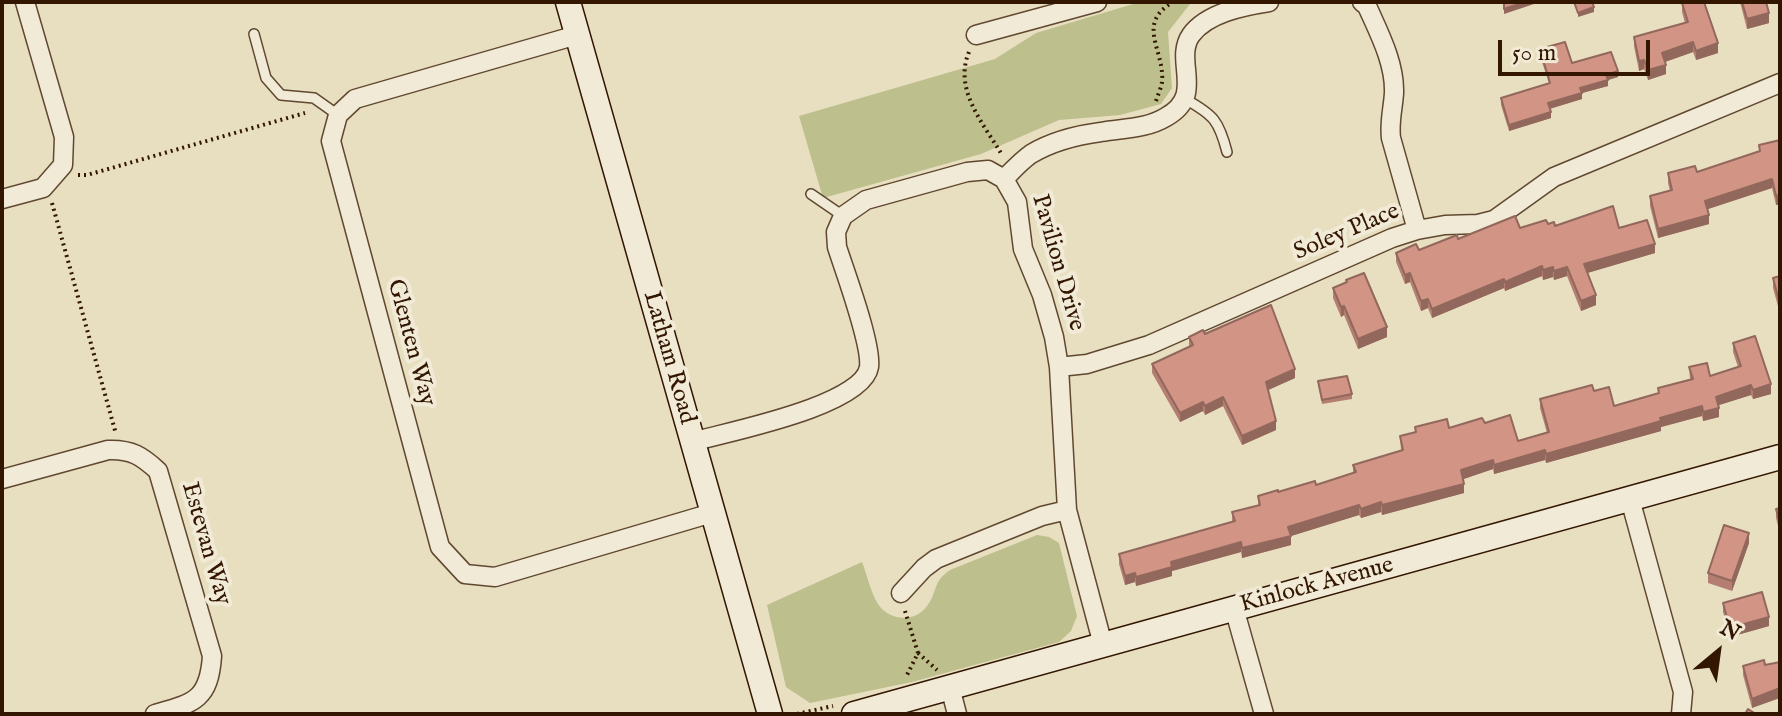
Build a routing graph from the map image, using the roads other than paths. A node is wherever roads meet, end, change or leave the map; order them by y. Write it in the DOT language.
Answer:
graph roads {
  1 [pos="25,2"];
  2 [pos="568,2"];
  3 [pos="1097,2"];
  4 [pos="1269,2"];
  5 [pos="1362,2"];
  6 [pos="254,34"];
  7 [pos="577,35"];
  8 [pos="976,35"];
  9 [pos="1780,83"];
  10 [pos="1185,99"];
  11 [pos="338,115"];
  12 [pos="1227,152"];
  13 [pos="1004,179"];
  14 [pos="811,194"];
  15 [pos="2,199"];
  16 [pos="843,216"];
  17 [pos="1417,230"];
  18 [pos="1059,367"];
  19 [pos="692,442"];
  20 [pos="1780,457"];
  21 [pos="2,479"];
  22 [pos="1630,499"];
  23 [pos="1067,510"];
  24 [pos="712,513"];
  25 [pos="901,593"];
  26 [pos="1234,608"];
  27 [pos="1103,645"];
  28 [pos="950,687"];
  29 [pos="155,714"];
  30 [pos="770,714"];
  31 [pos="854,714"];
  32 [pos="957,714"];
  33 [pos="1264,714"];
  34 [pos="1681,714"];
  1 -- 15 [label="street"];
  2 -- 7 [label="street, Latham Road"];
  3 -- 8 [label="street"];
  4 -- 10 [label="street"];
  5 -- 17 [label="street"];
  6 -- 11 [label="lane"];
  7 -- 11 [label="street"];
  7 -- 19 [label="street, Latham Road"];
  9 -- 17 [label="street, Soley Place"];
  10 -- 12 [label="lane"];
  10 -- 13 [label="street"];
  11 -- 24 [label="street, Glenten Way"];
  13 -- 16 [label="street, Pavilion Drive"];
  13 -- 18 [label="street, Pavilion Drive"];
  14 -- 16 [label="lane"];
  16 -- 19 [label="street"];
  17 -- 18 [label="street, Soley Place"];
  18 -- 23 [label="street, Pavilion Drive"];
  19 -- 24 [label="street, Latham Road"];
  20 -- 22 [label="street, Kinlock Avenue"];
  21 -- 29 [label="street, Estevan Way"];
  22 -- 26 [label="street, Kinlock Avenue"];
  22 -- 34 [label="street"];
  23 -- 25 [label="street"];
  23 -- 27 [label="street, Pavilion Drive"];
  24 -- 30 [label="street, Latham Road"];
  26 -- 27 [label="street, Kinlock Avenue"];
  26 -- 33 [label="street"];
  27 -- 28 [label="street, Kinlock Avenue"];
  28 -- 31 [label="street, Kinlock Avenue"];
  28 -- 32 [label="street"];
}
